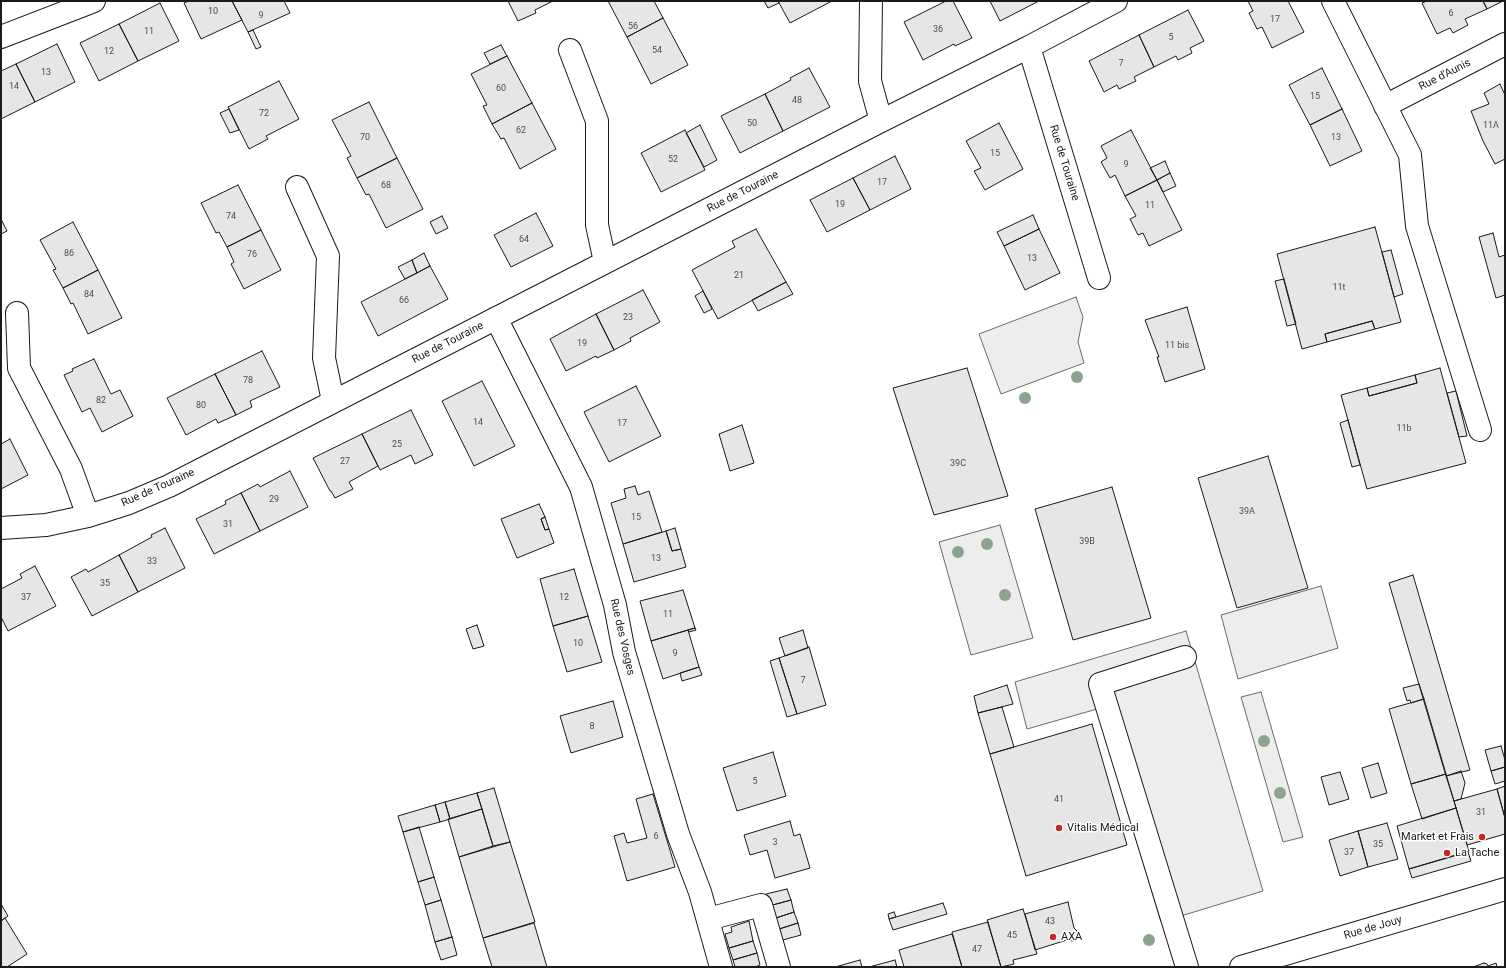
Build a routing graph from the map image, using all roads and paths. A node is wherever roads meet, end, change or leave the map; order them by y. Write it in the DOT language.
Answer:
graph roads {
  1 [pos="94,1"];
  2 [pos="871,1"];
  3 [pos="1116,1"];
  4 [pos="1333,1"];
  5 [pos="1,37"];
  6 [pos="1505,44"];
  7 [pos="1029,47"];
  8 [pos="570,50"];
  9 [pos="1385,106"];
  10 [pos="881,121"];
  11 [pos="297,187"];
  12 [pos="605,262"];
  13 [pos="1099,278"];
  14 [pos="17,314"];
  15 [pos="496,318"];
  16 [pos="333,401"];
  17 [pos="1480,430"];
  18 [pos="88,516"];
  19 [pos="1,528"];
  20 [pos="1185,656"];
  21 [pos="1505,889"];
  22 [pos="708,920"];
  23 [pos="721,967"];
  24 [pos="779,967"];
  25 [pos="1187,967"];
  26 [pos="1241,967"];
  1 -- 5 [label="street"];
  2 -- 10 [label="street"];
  3 -- 7 [label="street, Rue de Touraine"];
  4 -- 9 [label="street"];
  6 -- 9 [label="street, Rue d'Aunis"];
  7 -- 10 [label="street, Rue de Touraine"];
  7 -- 13 [label="street, Rue de Touraine"];
  8 -- 12 [label="street"];
  9 -- 17 [label="street"];
  10 -- 12 [label="street, Rue de Touraine"];
  11 -- 16 [label="street"];
  12 -- 15 [label="street, Rue de Touraine"];
  14 -- 18 [label="street"];
  15 -- 16 [label="street, Rue de Touraine"];
  15 -- 22 [label="street, Rue des Vosges"];
  16 -- 18 [label="street, Rue de Touraine"];
  18 -- 19 [label="street, Rue de Touraine"];
  20 -- 25 [label="street"];
  21 -- 26 [label="street, Rue de Jouy"];
  22 -- 23 [label="street, Rue des Vosges"];
  22 -- 24 [label="street"];
}
